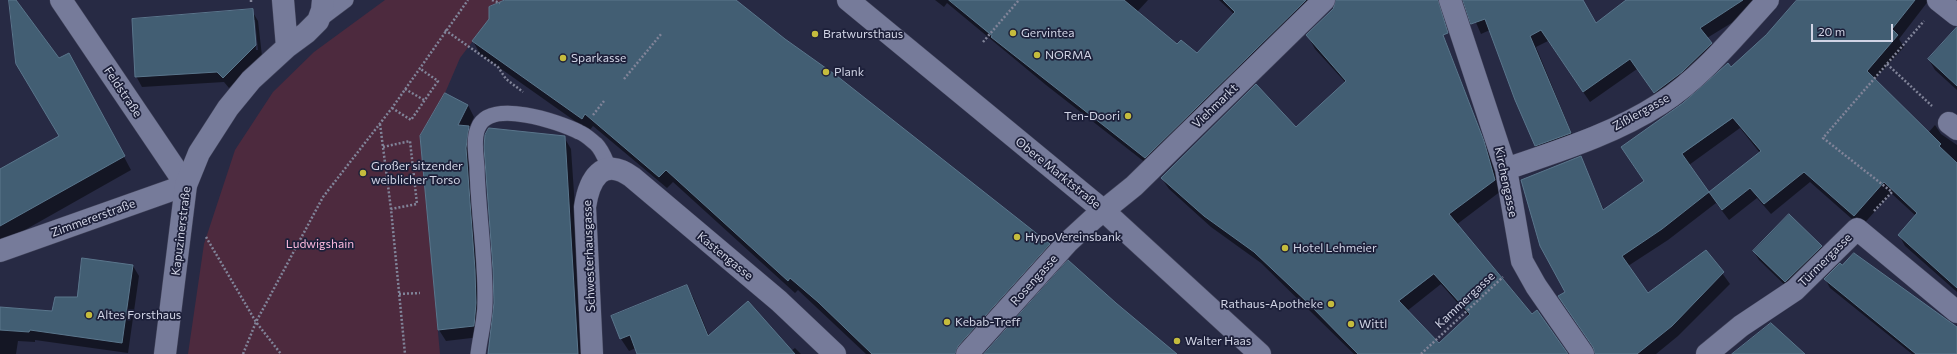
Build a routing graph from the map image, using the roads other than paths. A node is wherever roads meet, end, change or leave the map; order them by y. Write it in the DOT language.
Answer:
graph roads {
  1 [pos="61,0"];
  2 [pos="283,0"];
  3 [pos="323,0"];
  4 [pos="346,0"];
  5 [pos="848,0"];
  6 [pos="1324,0"];
  7 [pos="1450,0"];
  8 [pos="1768,0"];
  9 [pos="318,21"];
  10 [pos="287,47"];
  11 [pos="609,168"];
  12 [pos="1506,169"];
  13 [pos="186,185"];
  14 [pos="1104,210"];
  15 [pos="0,251"];
  16 [pos="1957,312"];
  17 [pos="165,354"];
  18 [pos="478,354"];
  19 [pos="592,354"];
  20 [pos="836,354"];
  21 [pos="967,354"];
  22 [pos="1260,354"];
  23 [pos="1583,354"];
  24 [pos="1708,354"];
  1 -- 13 [label="street, Feldstraße"];
  2 -- 10 [label="street"];
  3 -- 9 [label="street"];
  4 -- 9 [label="lane, Kapuzinerstraße"];
  5 -- 14 [label="street, Obere Marktstraße"];
  6 -- 14 [label="street, Viehmarkt"];
  7 -- 12 [label="street, Kirchengasse"];
  8 -- 12 [label="street, Zißlergasse"];
  9 -- 10 [label="street, Kapuzinerstraße"];
  10 -- 13 [label="street, Kapuzinerstraße"];
  11 -- 18 [label="lane"];
  11 -- 19 [label="street, Schwesterhausgasse"];
  11 -- 20 [label="street, Kastengasse"];
  12 -- 23 [label="street, Kirchengasse"];
  13 -- 15 [label="street, Zimmererstraße"];
  13 -- 17 [label="street, Kapuzinerstraße"];
  14 -- 21 [label="street, Rosengasse"];
  14 -- 22 [label="street, Obere Marktstraße"];
  16 -- 24 [label="street, Türmergasse"];
}
